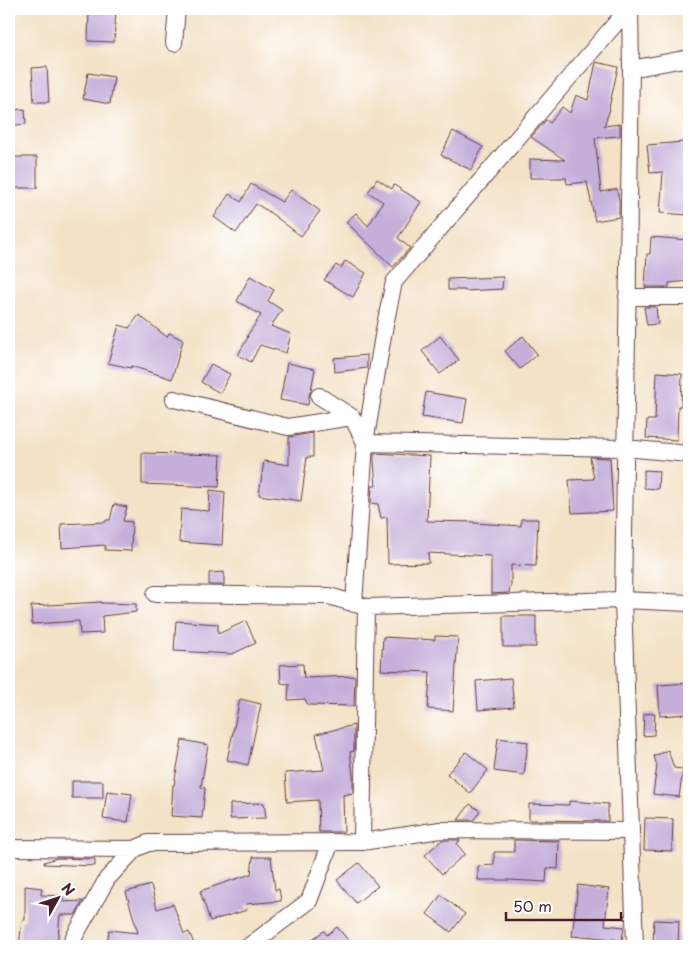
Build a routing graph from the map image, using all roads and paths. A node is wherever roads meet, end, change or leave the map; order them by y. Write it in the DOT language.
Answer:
graph roads {
  1 [pos="177,9"];
  2 [pos="629,9"];
  3 [pos="174,43"];
  4 [pos="689,58"];
  5 [pos="631,68"];
  6 [pos="627,297"];
  7 [pos="689,297"];
  8 [pos="319,396"];
  9 [pos="174,399"];
  10 [pos="352,417"];
  11 [pos="365,443"];
  12 [pos="625,448"];
  13 [pos="689,454"];
  14 [pos="155,594"];
  15 [pos="623,600"];
  16 [pos="689,603"];
  17 [pos="360,605"];
  18 [pos="631,832"];
  19 [pos="332,842"];
  20 [pos="362,842"];
  21 [pos="9,848"];
  22 [pos="135,849"];
  23 [pos="69,946"];
  24 [pos="249,946"];
  25 [pos="635,946"];
  1 -- 3 [label="street"];
  2 -- 5 [label="street"];
  2 -- 11 [label="street"];
  4 -- 5 [label="street"];
  5 -- 6 [label="street"];
  6 -- 7 [label="street"];
  6 -- 12 [label="street"];
  8 -- 10 [label="street"];
  9 -- 10 [label="street"];
  10 -- 11 [label="street"];
  11 -- 12 [label="street"];
  11 -- 17 [label="street"];
  12 -- 13 [label="street"];
  12 -- 15 [label="street"];
  14 -- 17 [label="street"];
  15 -- 16 [label="street"];
  15 -- 17 [label="street"];
  15 -- 18 [label="street"];
  17 -- 20 [label="street"];
  18 -- 20 [label="street"];
  18 -- 25 [label="street"];
  19 -- 20 [label="street"];
  19 -- 22 [label="street"];
  19 -- 24 [label="street"];
  21 -- 22 [label="street"];
  22 -- 23 [label="street"];
}
